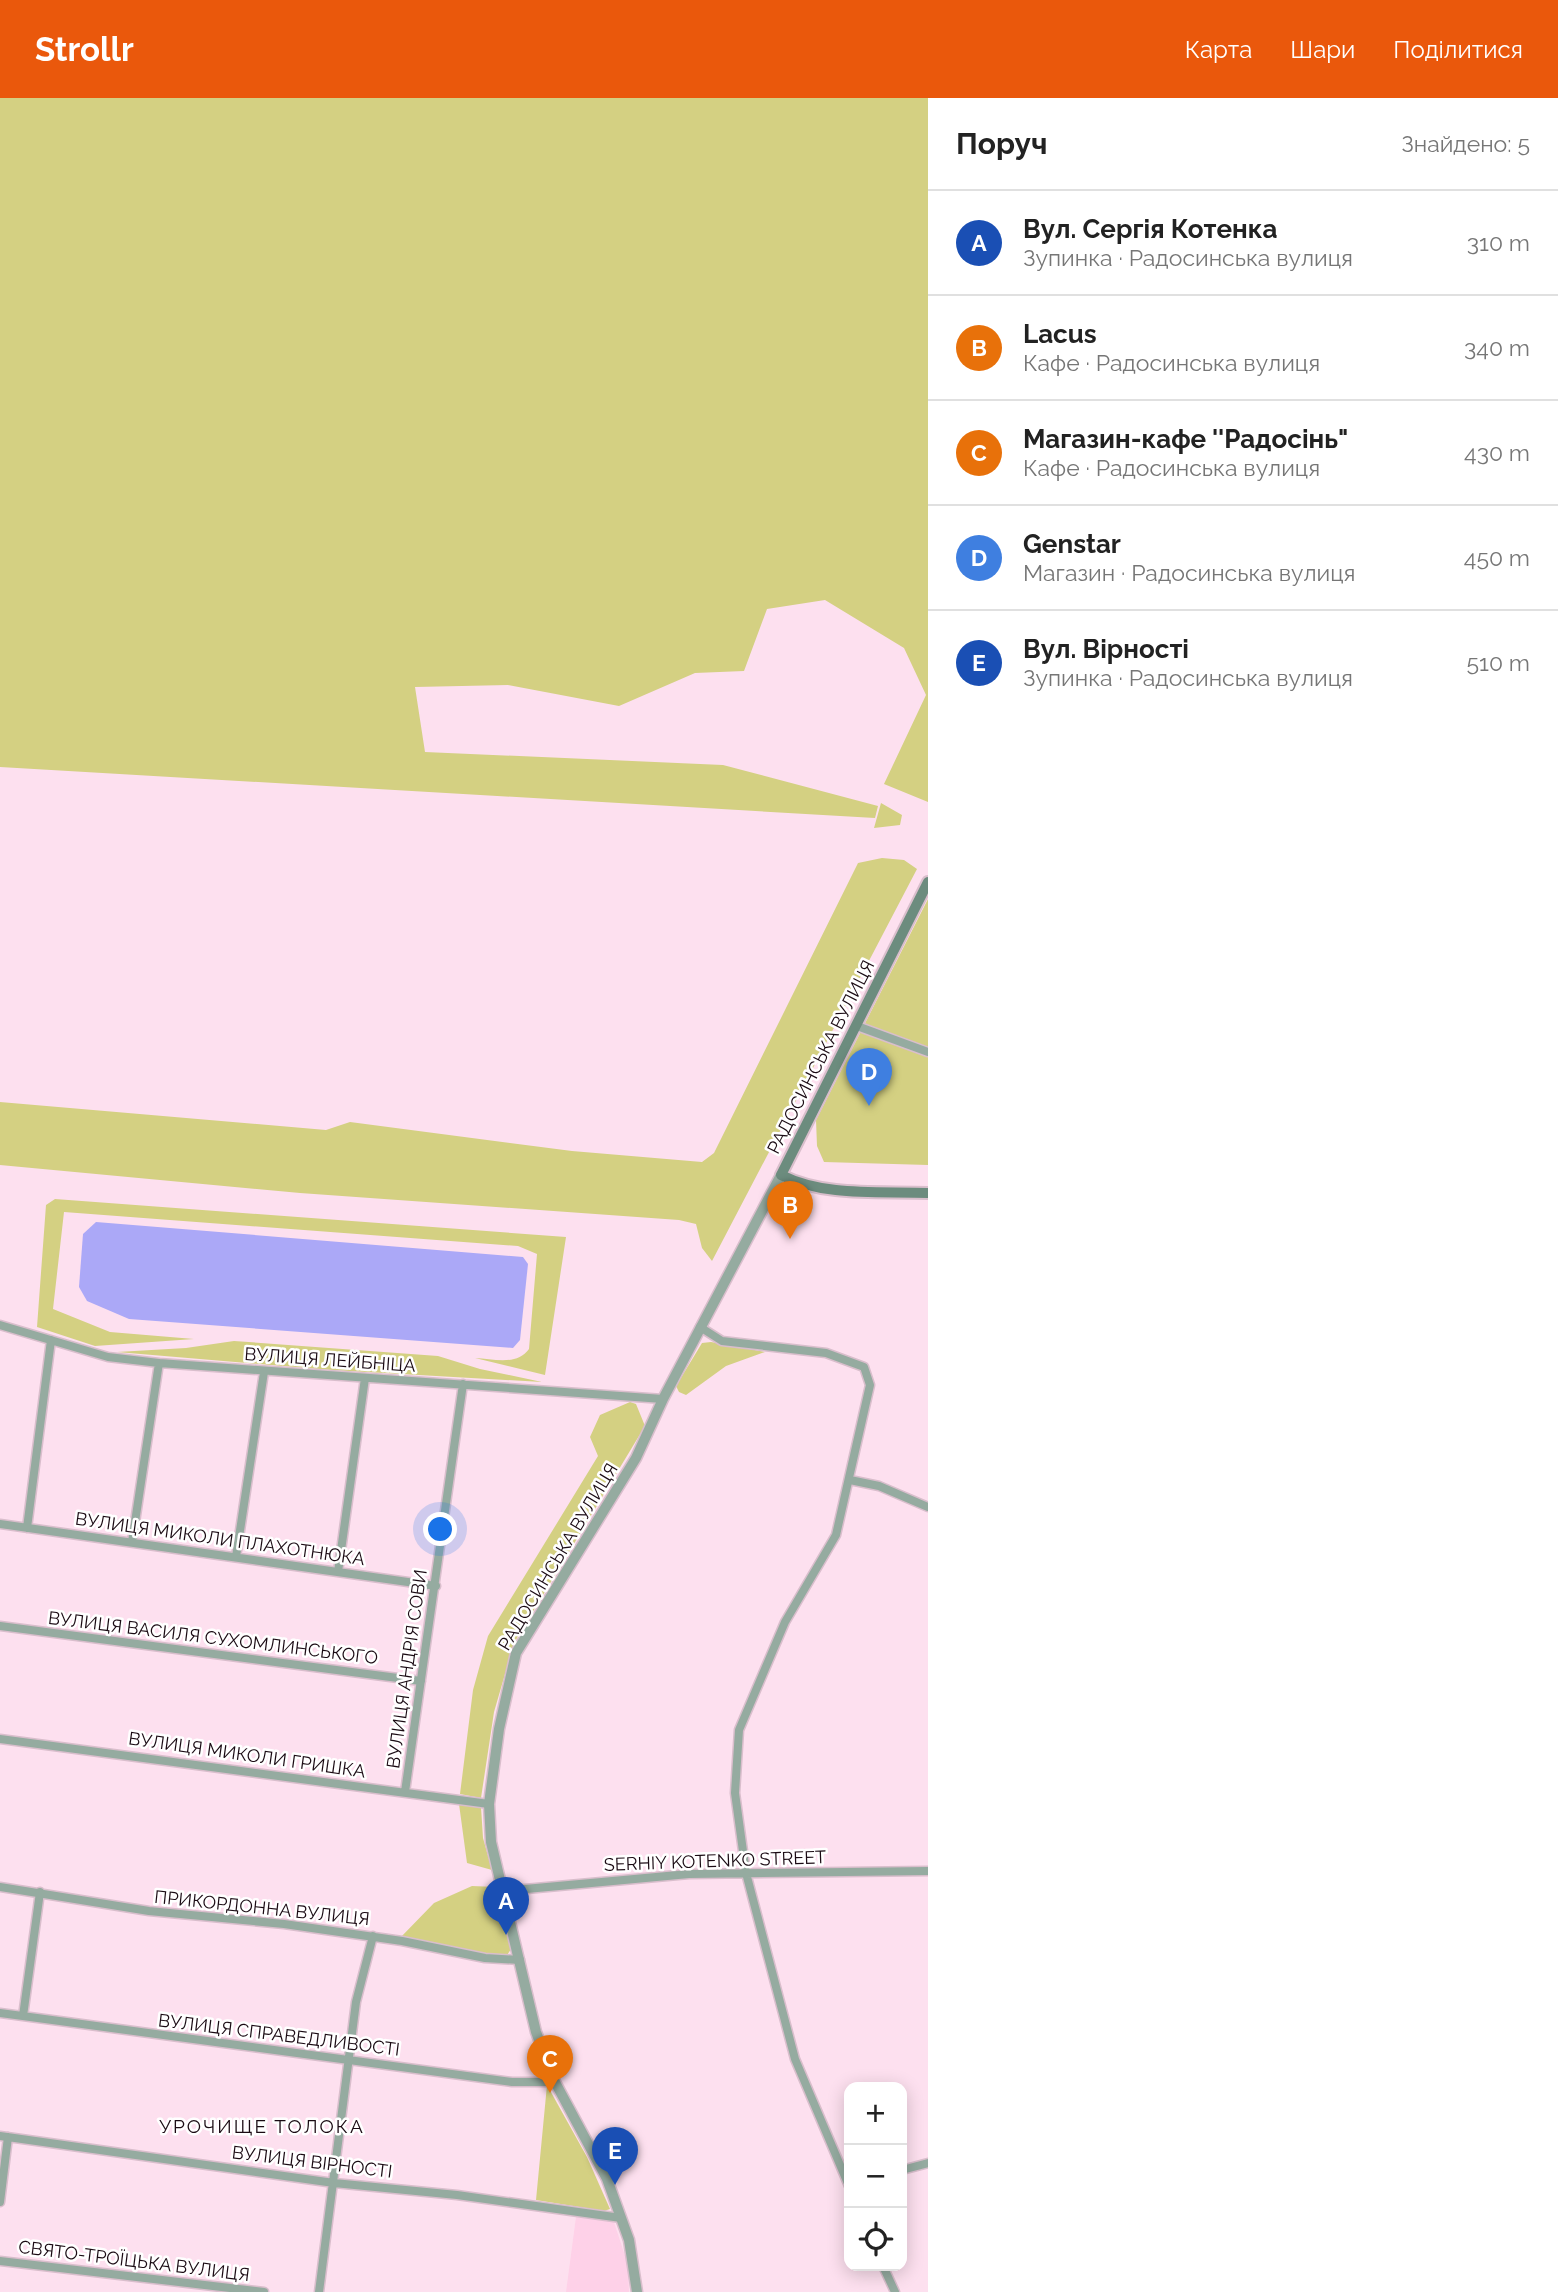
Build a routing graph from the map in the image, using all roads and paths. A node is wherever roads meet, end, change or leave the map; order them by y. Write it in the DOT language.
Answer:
graph roads {
  1 [pos="928,882"];
  2 [pos="857,1026"];
  3 [pos="928,1052"];
  4 [pos="781,1175"];
  5 [pos="928,1193"];
  6 [pos="0,1325"];
  7 [pos="700,1327"];
  8 [pos="51,1340"];
  9 [pos="159,1363"];
  10 [pos="264,1372"];
  11 [pos="365,1378"];
  12 [pos="463,1384"];
  13 [pos="663,1399"];
  14 [pos="850,1480"];
  15 [pos="928,1507"];
  16 [pos="0,1524"];
  17 [pos="27,1528"];
  18 [pos="132,1542"];
  19 [pos="236,1557"];
  20 [pos="338,1572"];
  21 [pos="436,1586"];
  22 [pos="0,1626"];
  23 [pos="421,1681"];
  24 [pos="0,1739"];
  25 [pos="405,1792"];
  26 [pos="489,1804"];
  27 [pos="928,1871"];
  28 [pos="747,1872"];
  29 [pos="0,1887"];
  30 [pos="504,1891"];
  31 [pos="40,1892"];
  32 [pos="373,1936"];
  33 [pos="520,1960"];
  34 [pos="0,2013"];
  35 [pos="23,2016"];
  36 [pos="350,2059"];
  37 [pos="555,2082"];
  38 [pos="4,2137"];
  39 [pos="928,2163"];
  40 [pos="907,2169"];
  41 [pos="844,2172"];
  42 [pos="334,2183"];
  43 [pos="0,2202"];
  44 [pos="621,2218"];
  45 [pos="0,2260"];
  46 [pos="886,2271"];
  47 [pos="264,2292"];
  48 [pos="319,2292"];
  49 [pos="637,2292"];
  50 [pos="895,2292"];
  1 -- 2 [label="main road, РАДОСИНСЬКА ВУЛИЦЯ"];
  2 -- 3 [label="street"];
  2 -- 4 [label="main road, РАДОСИНСЬКА ВУЛИЦЯ"];
  4 -- 5 [label="main road"];
  4 -- 7 [label="street, РАДОСИНСЬКА ВУЛИЦЯ"];
  6 -- 8 [label="street, ВУЛИЦЯ ЛЕЙБНІЦА"];
  7 -- 13 [label="street, РАДОСИНСЬКА ВУЛИЦЯ"];
  7 -- 14 [label="street"];
  8 -- 9 [label="street, ВУЛИЦЯ ЛЕЙБНІЦА"];
  8 -- 17 [label="street"];
  9 -- 10 [label="street, ВУЛИЦЯ ЛЕЙБНІЦА"];
  9 -- 18 [label="street"];
  10 -- 11 [label="street, ВУЛИЦЯ ЛЕЙБНІЦА"];
  10 -- 19 [label="street"];
  11 -- 12 [label="street, ВУЛИЦЯ ЛЕЙБНІЦА"];
  11 -- 20 [label="street"];
  12 -- 13 [label="street, ВУЛИЦЯ ЛЕЙБНІЦА"];
  12 -- 21 [label="street, ВУЛИЦЯ АНДРІЯ СОВИ"];
  13 -- 26 [label="street, РАДОСИНСЬКА ВУЛИЦЯ"];
  14 -- 15 [label="street"];
  14 -- 28 [label="street"];
  16 -- 17 [label="street, ВУЛИЦЯ МИКОЛИ ПЛАХОТНЮКА"];
  17 -- 18 [label="street, ВУЛИЦЯ МИКОЛИ ПЛАХОТНЮКА"];
  18 -- 19 [label="street, ВУЛИЦЯ МИКОЛИ ПЛАХОТНЮКА"];
  19 -- 20 [label="street, ВУЛИЦЯ МИКОЛИ ПЛАХОТНЮКА"];
  20 -- 21 [label="street, ВУЛИЦЯ МИКОЛИ ПЛАХОТНЮКА"];
  21 -- 23 [label="street, ВУЛИЦЯ АНДРІЯ СОВИ"];
  22 -- 23 [label="street, ВУЛИЦЯ ВАСИЛЯ СУХОМЛИНСЬКОГО"];
  23 -- 25 [label="street, ВУЛИЦЯ АНДРІЯ СОВИ"];
  24 -- 25 [label="street, ВУЛИЦЯ МИКОЛИ ГРИШКА"];
  25 -- 26 [label="street, ВУЛИЦЯ МИКОЛИ ГРИШКА"];
  26 -- 30 [label="street, РАДОСИНСЬКА ВУЛИЦЯ"];
  27 -- 28 [label="street, SERHIY KOTENKO STREET"];
  28 -- 30 [label="street, SERHIY KOTENKO STREET"];
  28 -- 41 [label="street"];
  29 -- 31 [label="street, ПРИКОРДОННА ВУЛИЦЯ"];
  30 -- 33 [label="street, РАДОСИНСЬКА ВУЛИЦЯ"];
  31 -- 32 [label="street, ПРИКОРДОННА ВУЛИЦЯ"];
  31 -- 35 [label="street"];
  32 -- 33 [label="street, ПРИКОРДОННА ВУЛИЦЯ"];
  32 -- 36 [label="street"];
  33 -- 37 [label="street, РАДОСИНСЬКА ВУЛИЦЯ"];
  34 -- 35 [label="street, ВУЛИЦЯ СПРАВЕДЛИВОСТІ"];
  35 -- 36 [label="street, ВУЛИЦЯ СПРАВЕДЛИВОСТІ"];
  36 -- 37 [label="street, ВУЛИЦЯ СПРАВЕДЛИВОСТІ"];
  36 -- 42 [label="street"];
  37 -- 44 [label="street, РАДОСИНСЬКА ВУЛИЦЯ"];
  38 -- 42 [label="street, ВУЛИЦЯ ВІРНОСТІ"];
  38 -- 43 [label="street"];
  39 -- 40 [label="street"];
  42 -- 44 [label="street, ВУЛИЦЯ ВІРНОСТІ"];
  42 -- 48 [label="street"];
  44 -- 49 [label="street, РАДОСИНСЬКА ВУЛИЦЯ"];
  45 -- 47 [label="street, СВЯТО-ТРОЇЦЬКА ВУЛИЦЯ"];
  46 -- 50 [label="street"];
}
